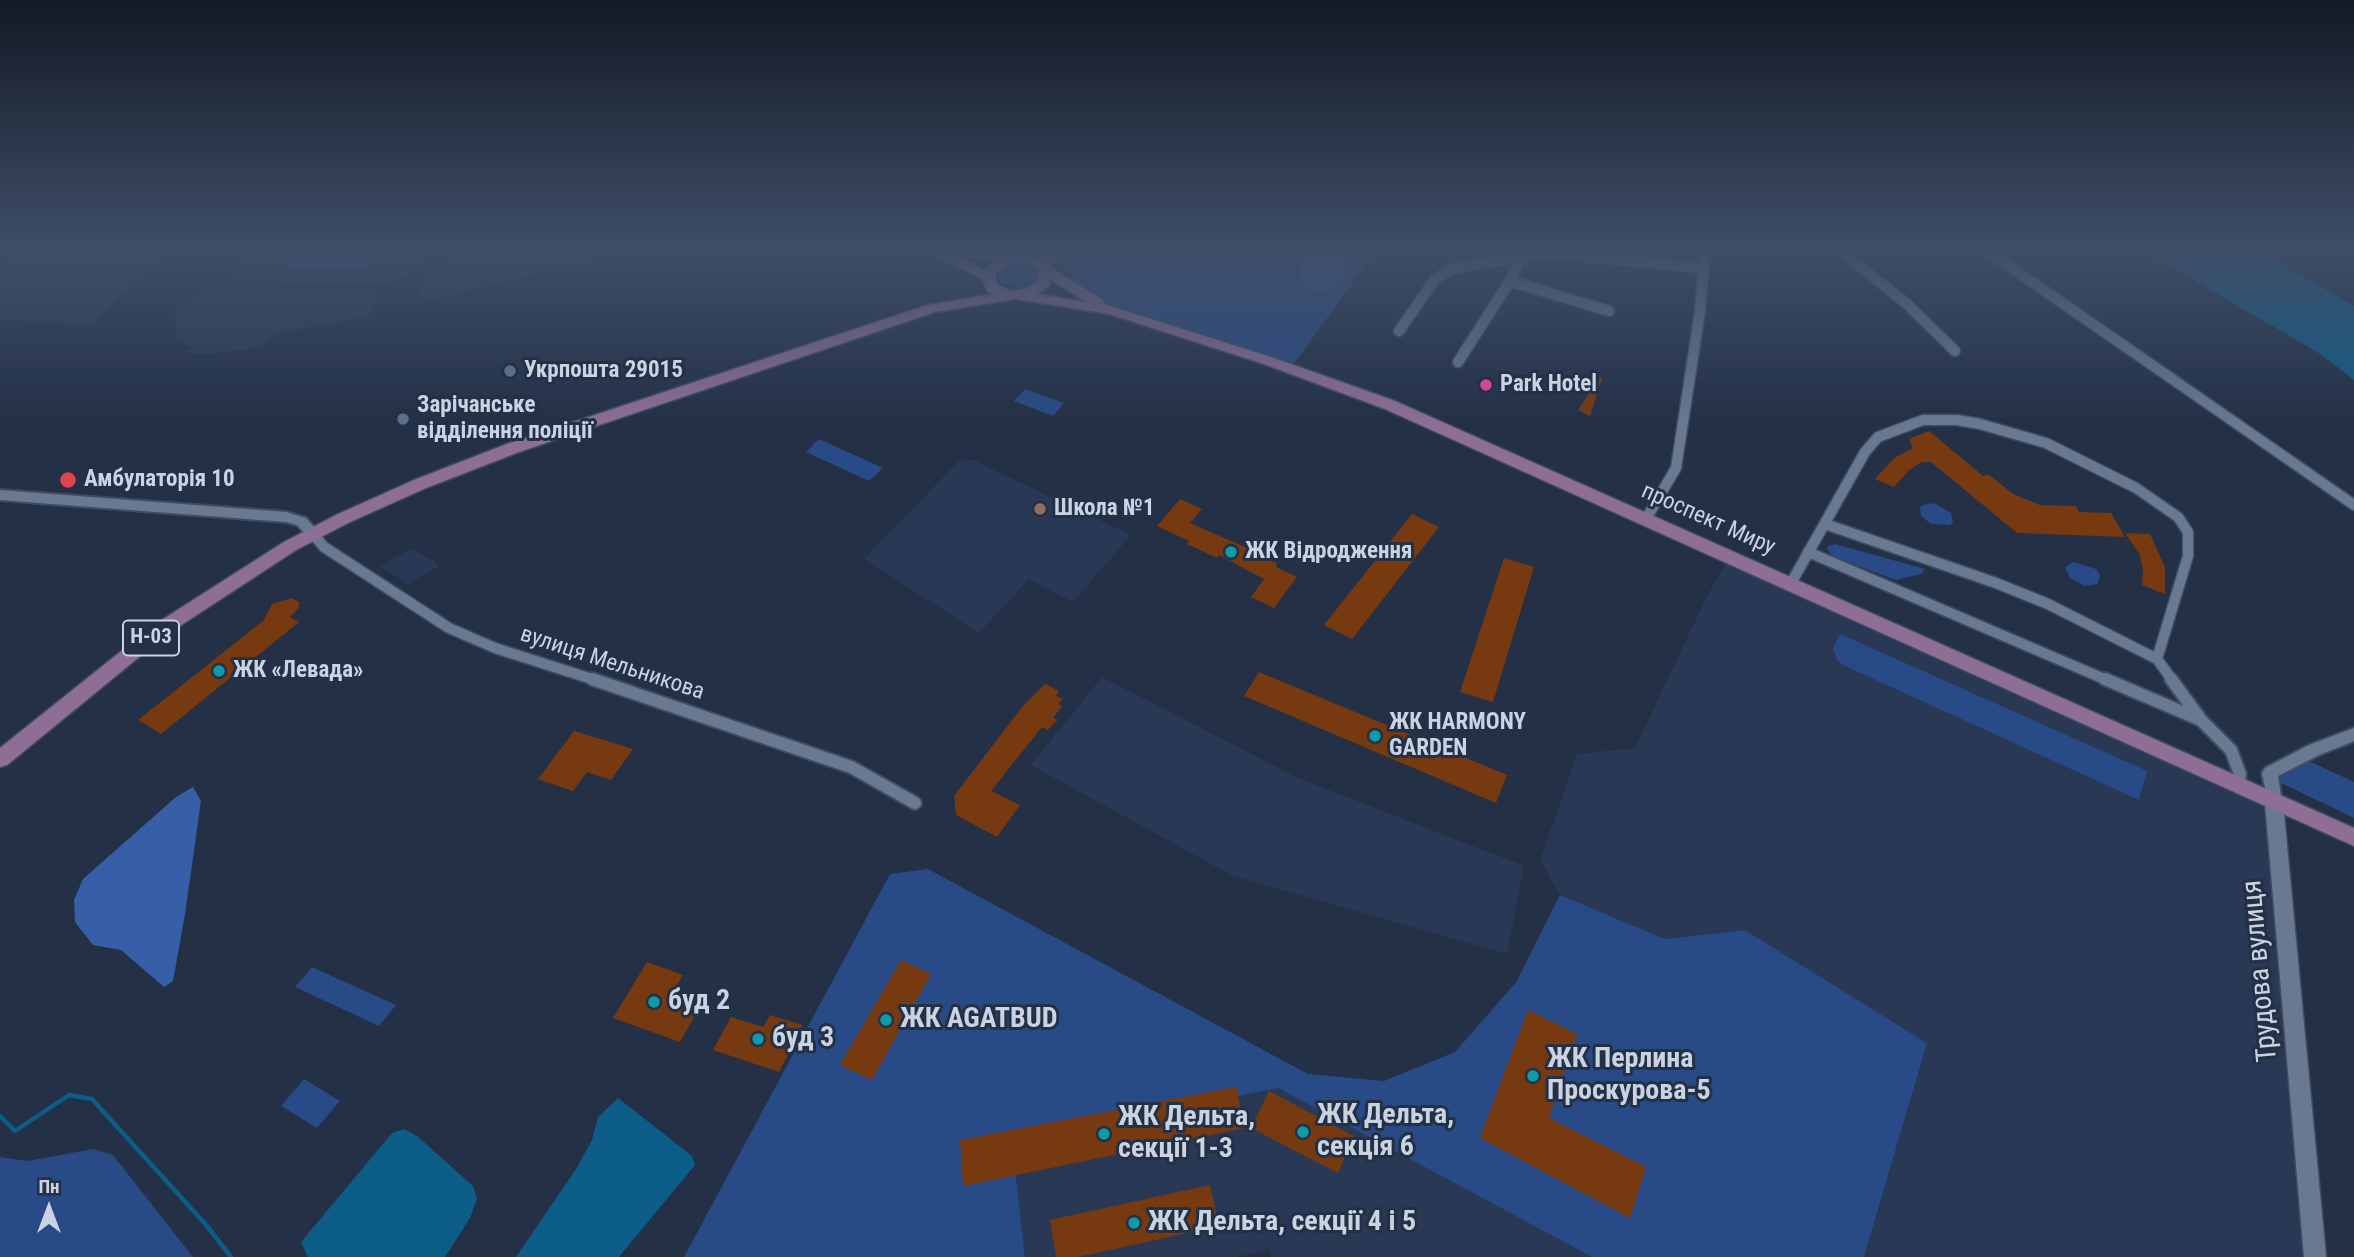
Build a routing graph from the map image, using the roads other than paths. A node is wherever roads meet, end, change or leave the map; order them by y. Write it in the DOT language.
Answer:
graph roads {
  1 [pos="931,309"];
  2 [pos="1103,309"];
  3 [pos="1415,309"];
  4 [pos="1492,309"];
  5 [pos="1601,309"];
  6 [pos="1700,309"];
  7 [pos="1912,309"];
  8 [pos="2071,309"];
  9 [pos="1111,310"];
  10 [pos="1609,311"];
  11 [pos="1399,331"];
  12 [pos="1955,351"];
  13 [pos="1458,362"];
  14 [pos="0,495"];
  15 [pos="2354,505"];
  16 [pos="1646,519"];
  17 [pos="1825,524"];
  18 [pos="313,534"];
  19 [pos="1808,552"];
  20 [pos="1790,585"];
  21 [pos="2157,659"];
  22 [pos="2201,720"];
  23 [pos="2354,734"];
  24 [pos="0,759"];
  25 [pos="2238,787"];
  26 [pos="915,803"];
  27 [pos="2274,803"];
  28 [pos="2354,837"];
  29 [pos="2315,1257"];
  1 -- 18 [label="main road, Н-03"];
  2 -- 9 [label="main road, проспект Миру"];
  3 -- 11 [label="street"];
  4 -- 13 [label="street"];
  5 -- 10 [label="street"];
  6 -- 16 [label="street"];
  7 -- 12 [label="street"];
  8 -- 15 [label="street"];
  9 -- 16 [label="main road, проспект Миру"];
  14 -- 18 [label="street"];
  16 -- 20 [label="main road, проспект Миру"];
  17 -- 19 [label="street"];
  17 -- 21 [label="street"];
  17 -- 21 [label="street"];
  18 -- 24 [label="main road, Н-03"];
  18 -- 26 [label="street, вулиця Мельникова"];
  19 -- 20 [label="street"];
  19 -- 22 [label="street"];
  20 -- 25 [label="main road, проспект Миру"];
  21 -- 22 [label="street"];
  22 -- 25 [label="street"];
  23 -- 27 [label="street, Трудова вулиця"];
  25 -- 27 [label="main road, проспект Миру"];
  27 -- 28 [label="main road, проспект Миру"];
  27 -- 29 [label="main road, Трудова вулиця"];
}
